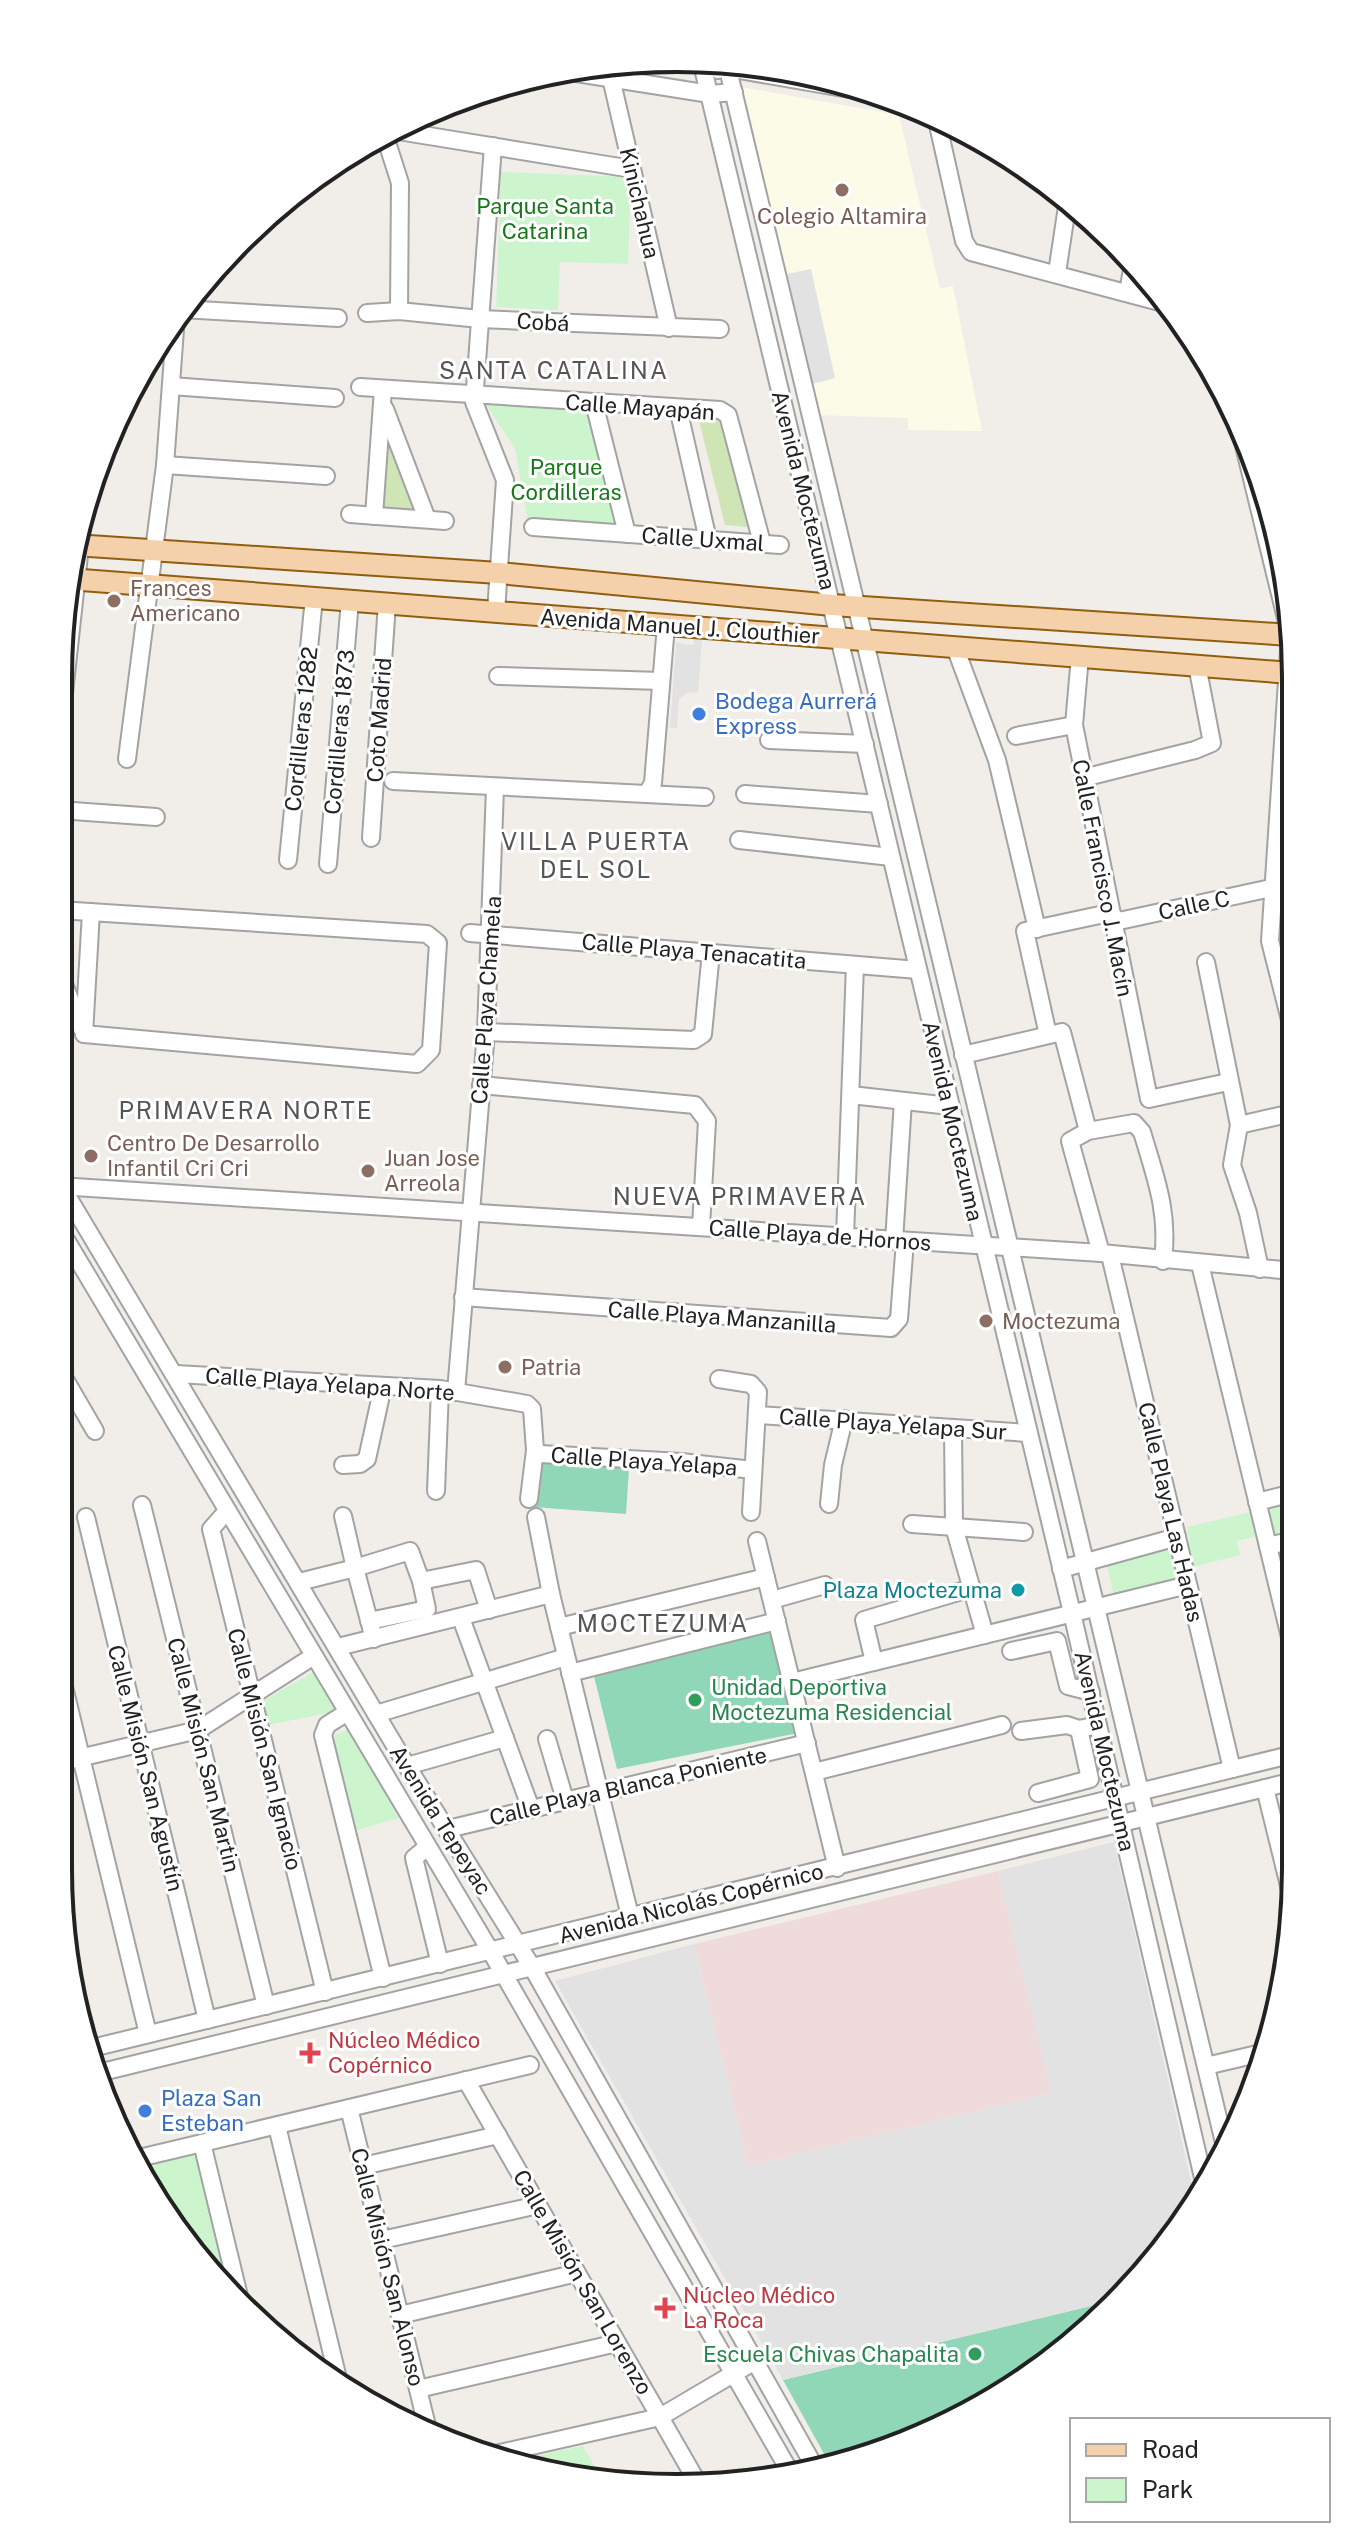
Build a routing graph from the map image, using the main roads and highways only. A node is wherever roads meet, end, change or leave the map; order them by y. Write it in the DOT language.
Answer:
graph roads {
  1 [pos="87,546"];
  2 [pos="280,559"];
  3 [pos="80,580"];
  4 [pos="278,595"];
  5 [pos="1281,634"];
  6 [pos="1282,672"];
  1 -- 2 [label="main road, Avenida Manuel J. Clouthier"];
  2 -- 4 [label="main road"];
  2 -- 5 [label="main road, Avenida Manuel J. Clouthier"];
  3 -- 4 [label="main road, Avenida Manuel J. Clouthier"];
  4 -- 6 [label="main road, Avenida Manuel J. Clouthier"];
}
